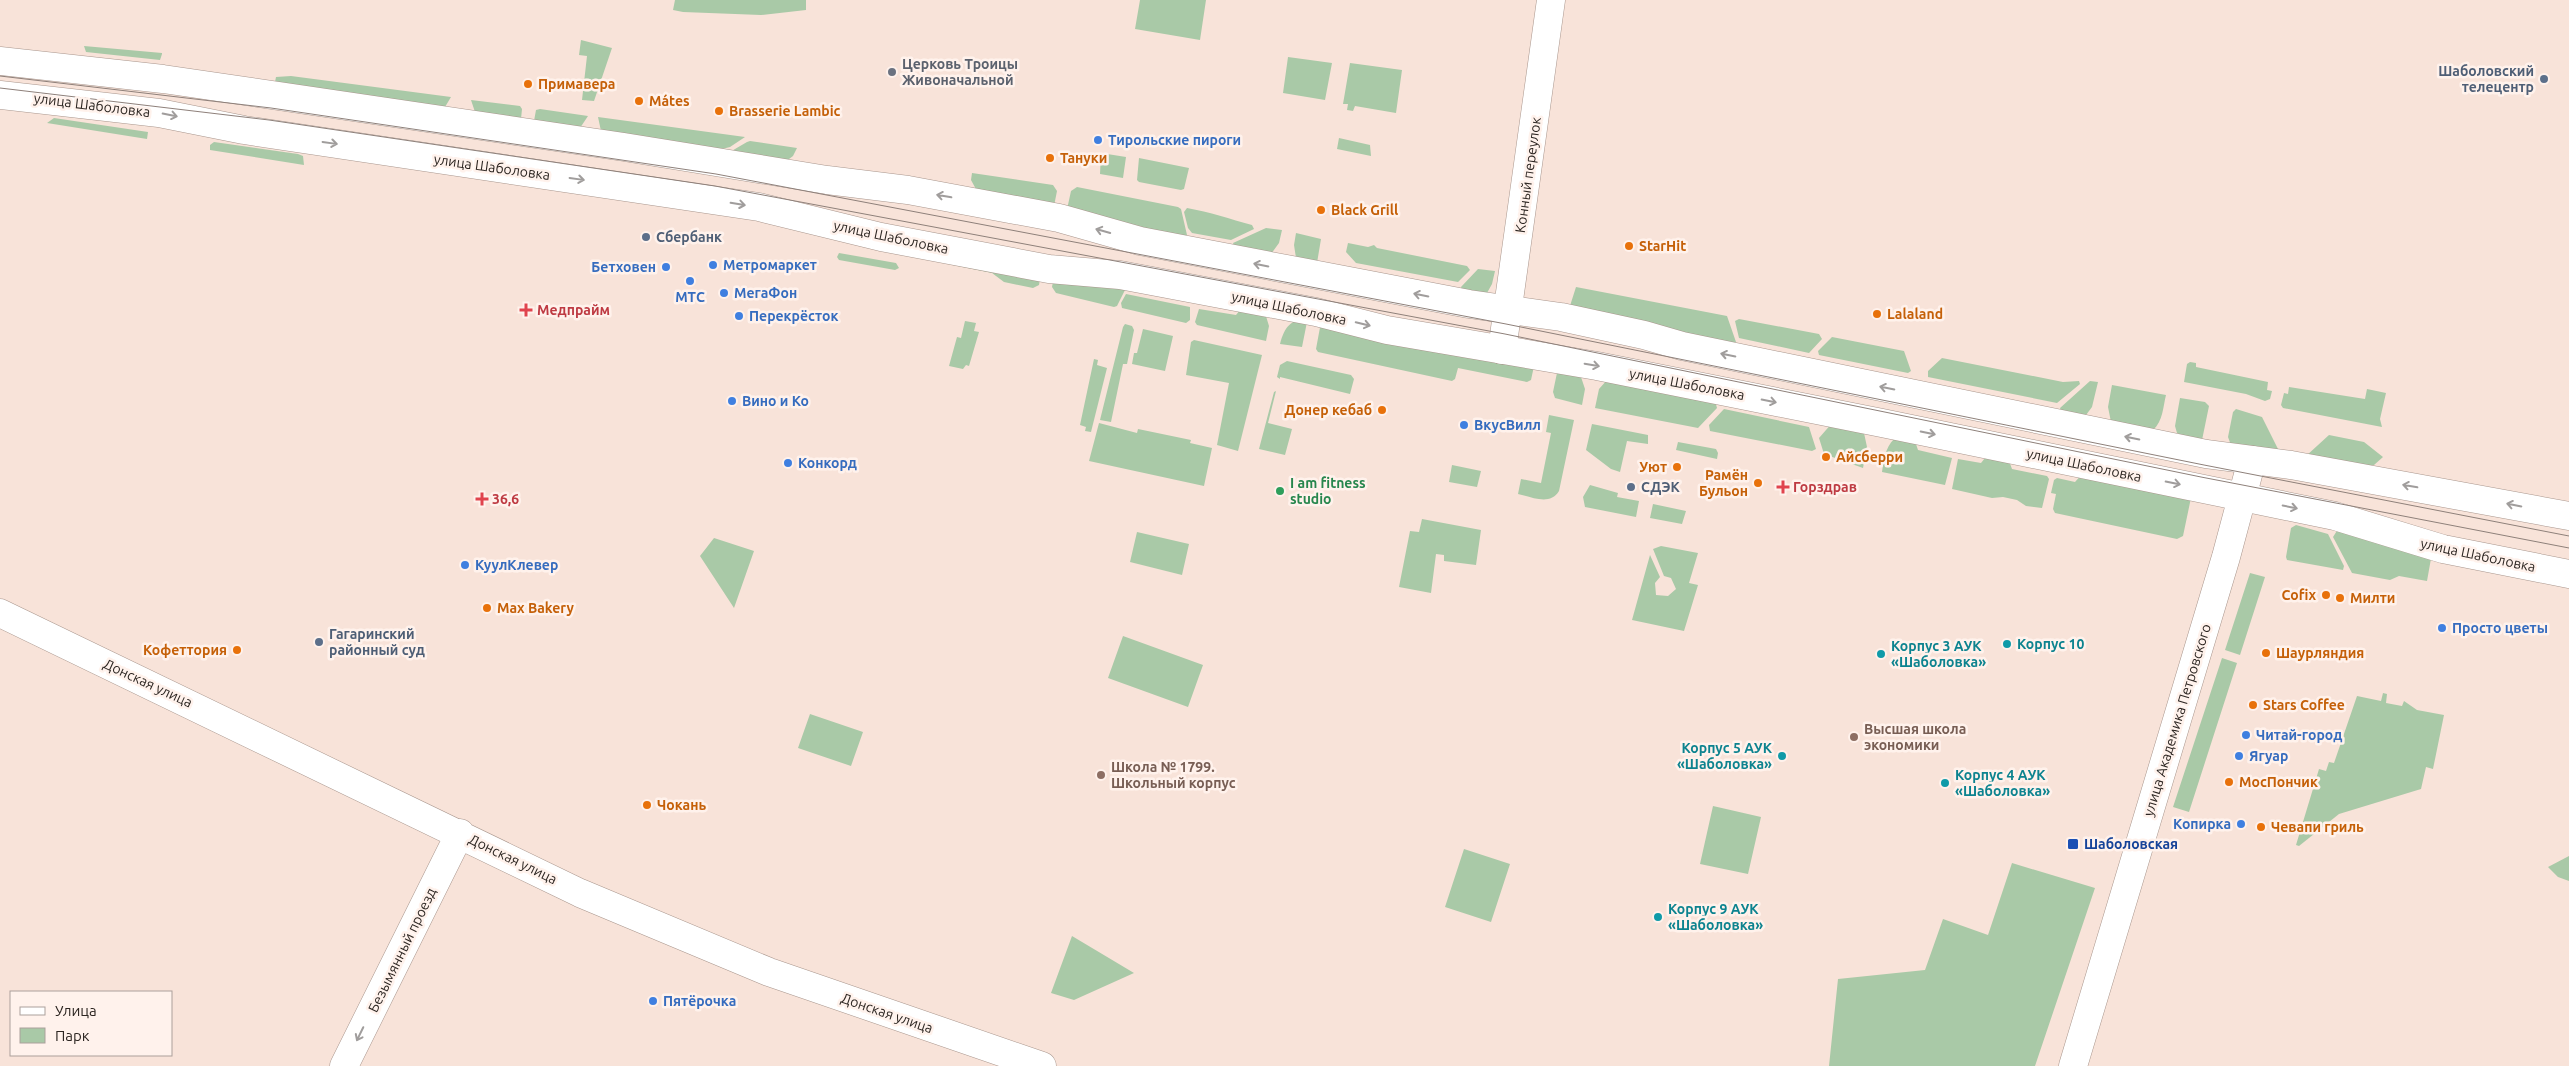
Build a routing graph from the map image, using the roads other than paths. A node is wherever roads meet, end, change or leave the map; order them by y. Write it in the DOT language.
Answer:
graph roads {
  1 [pos="1551,0"];
  2 [pos="0,61"];
  3 [pos="0,95"];
  4 [pos="1515,268"];
  5 [pos="1509,310"];
  6 [pos="1561,317"];
  7 [pos="1502,350"];
  8 [pos="2252,460"];
  9 [pos="2242,497"];
  10 [pos="2569,516"];
  11 [pos="2569,574"];
  12 [pos="0,613"];
  13 [pos="460,833"];
  14 [pos="344,1066"];
  15 [pos="1042,1066"];
  16 [pos="2073,1066"];
  1 -- 4 [label="main road, Конный переулок"];
  5 -- 2 [label="main road, one-way"];
  3 -- 7 [label="main road, улица Шаболовка, one-way"];
  4 -- 5 [label="main road, Конный переулок"];
  4 -- 6 [label="main road"];
  5 -- 6 [label="main road"];
  5 -- 7 [label="main road, Конный переулок"];
  8 -- 6 [label="main road, one-way"];
  7 -- 9 [label="main road, улица Шаболовка, one-way"];
  8 -- 9 [label="main road, улица Академика Петровского"];
  10 -- 8 [label="main road, one-way"];
  9 -- 11 [label="main road, улица Шаболовка, one-way"];
  9 -- 16 [label="main road, улица Академика Петровского"];
  12 -- 13 [label="main road, Донская улица"];
  13 -- 14 [label="main road, Безымянный проезд, one-way"];
  13 -- 15 [label="main road, Донская улица"];
}
